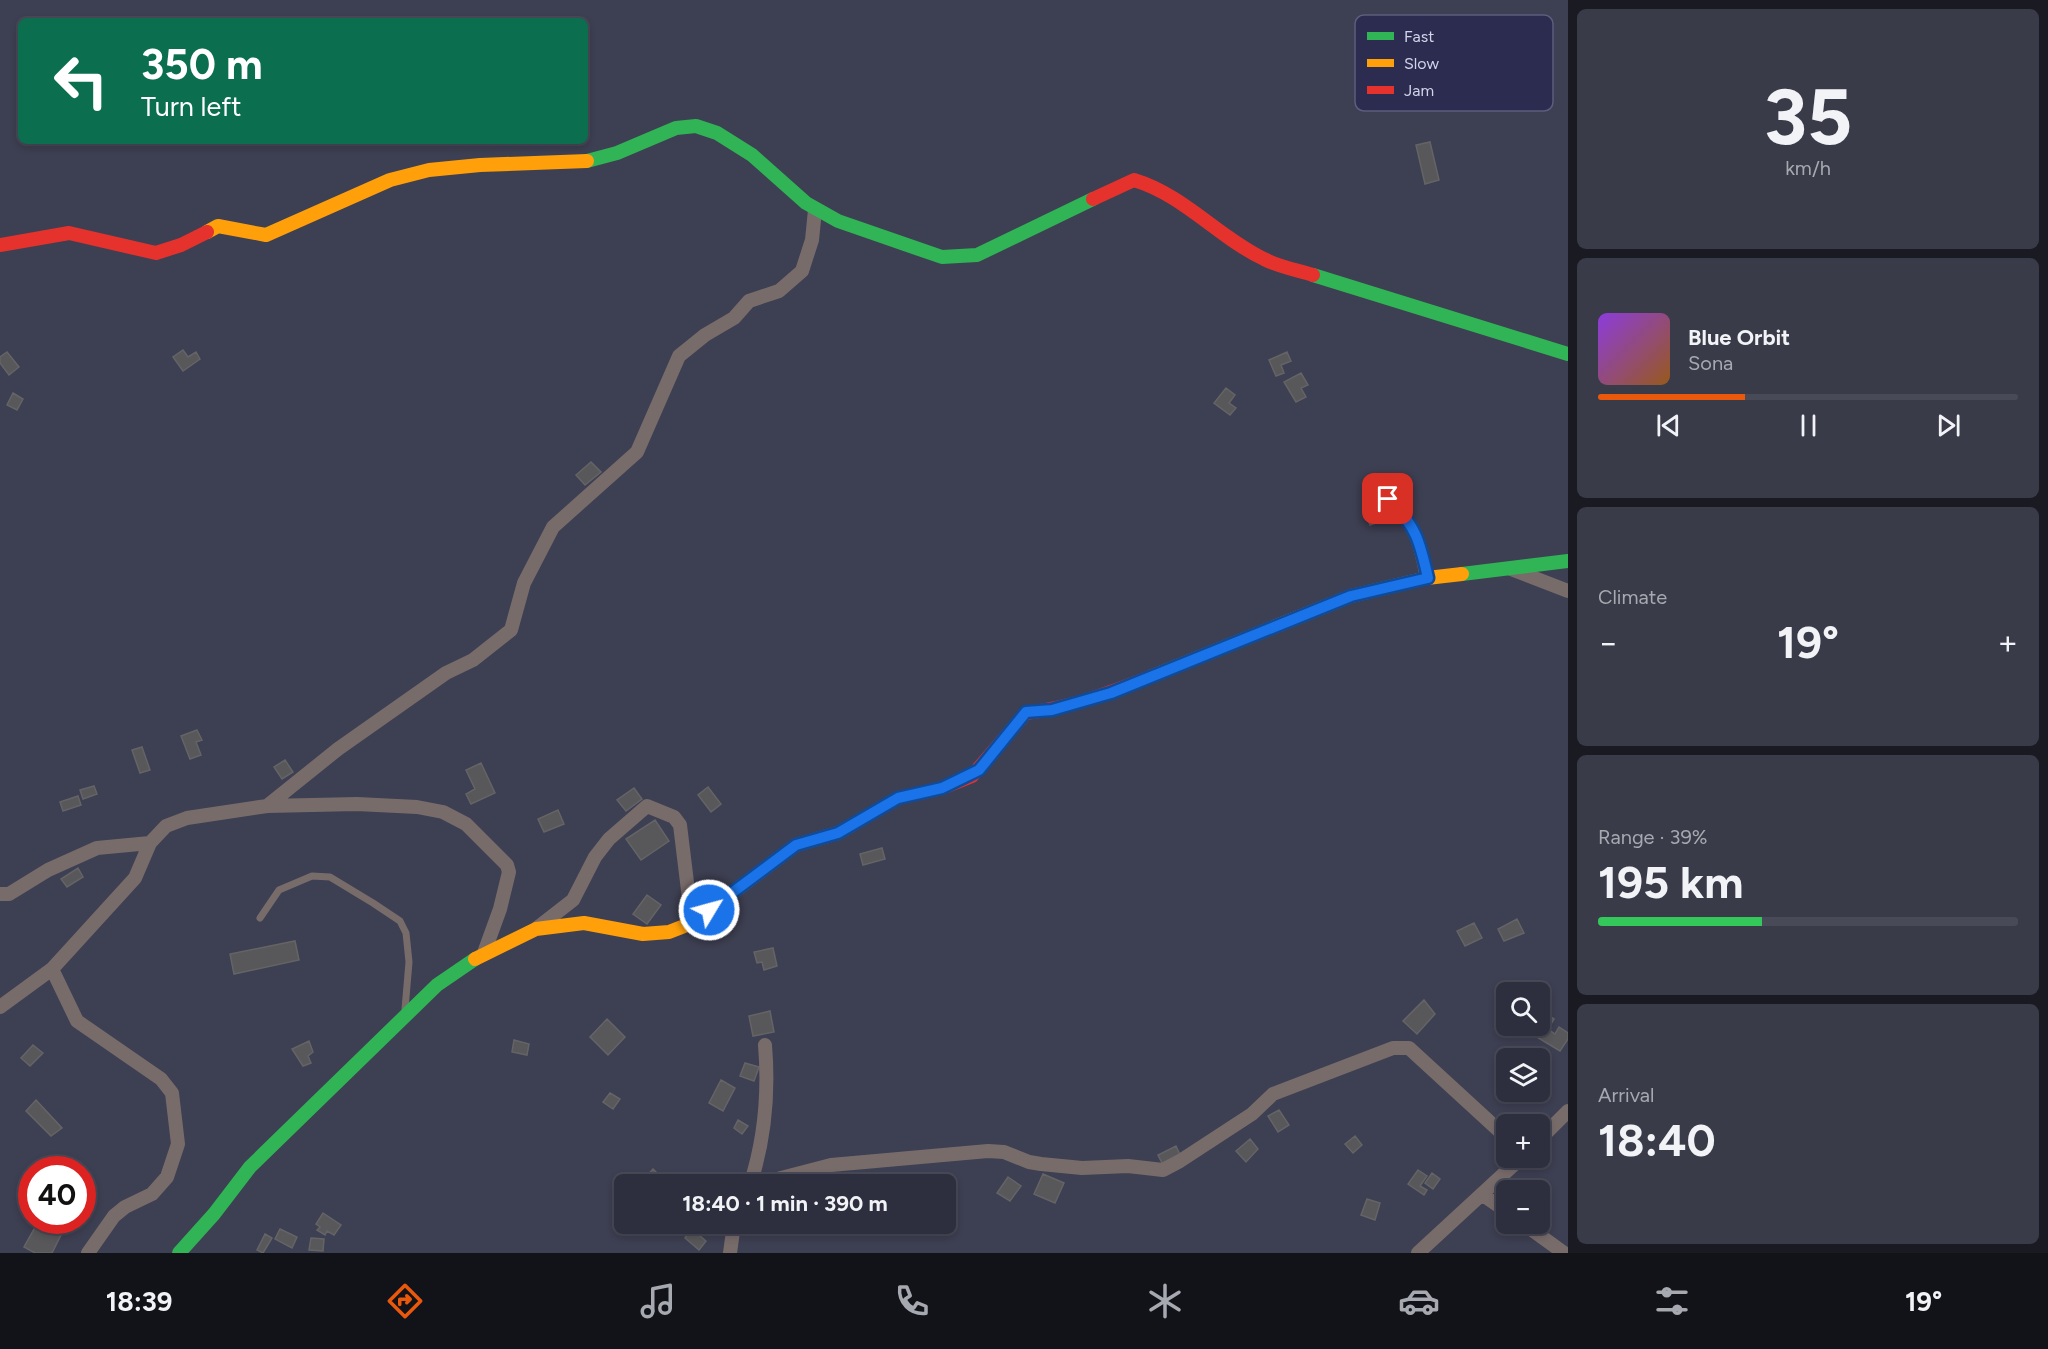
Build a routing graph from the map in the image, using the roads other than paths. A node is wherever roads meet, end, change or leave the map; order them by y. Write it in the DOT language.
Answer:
graph roads {
  1 [pos="815,210"];
  2 [pos="0,246"];
  3 [pos="1568,354"];
  4 [pos="1388,499"];
  5 [pos="1568,561"];
  6 [pos="1507,567"];
  7 [pos="1428,578"];
  8 [pos="1568,591"];
  9 [pos="267,806"];
  10 [pos="150,843"];
  11 [pos="0,894"];
  12 [pos="260,918"];
  13 [pos="692,923"];
  14 [pos="536,929"];
  15 [pos="484,953"];
  16 [pos="52,969"];
  17 [pos="0,1007"];
  18 [pos="404,1018"];
  19 [pos="765,1045"];
  20 [pos="1568,1111"];
  21 [pos="1496,1128"];
  22 [pos="1550,1129"];
  23 [pos="1511,1168"];
  24 [pos="755,1174"];
  25 [pos="795,1174"];
  26 [pos="1483,1195"];
  27 [pos="1496,1204"];
  28 [pos="733,1234"];
  29 [pos="1538,1234"];
  30 [pos="88,1253"];
  31 [pos="179,1253"];
  32 [pos="730,1253"];
  33 [pos="1418,1253"];
  34 [pos="1564,1253"];
  1 -- 2 [label="street"];
  1 -- 3 [label="street"];
  1 -- 9 [label="street"];
  4 -- 7 [label="street"];
  5 -- 6 [label="street"];
  6 -- 7 [label="street"];
  6 -- 8 [label="street"];
  7 -- 13 [label="street"];
  9 -- 10 [label="street"];
  9 -- 15 [label="street"];
  10 -- 11 [label="street"];
  10 -- 16 [label="street"];
  12 -- 18 [label="lane"];
  13 -- 14 [label="street"];
  13 -- 14 [label="street"];
  14 -- 15 [label="street"];
  15 -- 18 [label="street"];
  16 -- 17 [label="street"];
  16 -- 30 [label="street"];
  18 -- 31 [label="street"];
  19 -- 24 [label="street"];
  20 -- 22 [label="street"];
  21 -- 25 [label="street"];
  23 -- 26 [label="street"];
  26 -- 27 [label="street"];
  26 -- 33 [label="street"];
  28 -- 32 [label="street"];
  29 -- 34 [label="street"];
}
